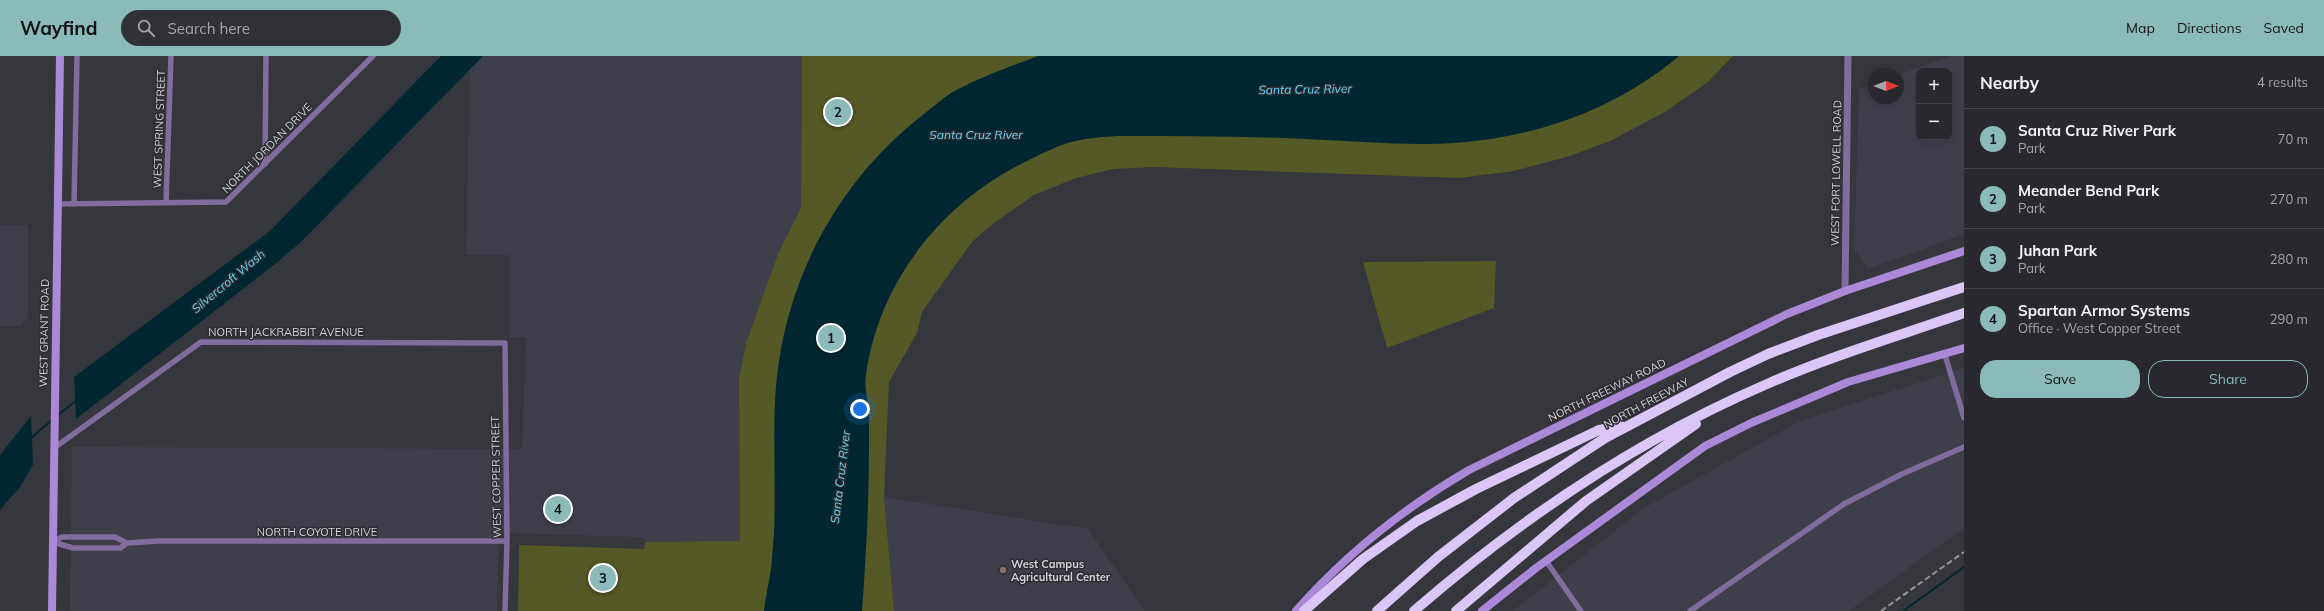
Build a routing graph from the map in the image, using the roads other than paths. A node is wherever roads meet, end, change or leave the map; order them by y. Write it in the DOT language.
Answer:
graph roads {
  1 [pos="60,56"];
  2 [pos="77,56"];
  3 [pos="171,56"];
  4 [pos="266,56"];
  5 [pos="373,56"];
  6 [pos="1848,56"];
  7 [pos="265,164"];
  8 [pos="166,203"];
  9 [pos="57,204"];
  10 [pos="74,204"];
  11 [pos="1964,251"];
  12 [pos="1964,282"];
  13 [pos="1964,286"];
  14 [pos="1845,290"];
  15 [pos="1888,311"];
  16 [pos="1964,313"];
  17 [pos="1964,319"];
  18 [pos="1897,336"];
  19 [pos="505,343"];
  20 [pos="1964,348"];
  21 [pos="1945,354"];
  22 [pos="1730,401"];
  23 [pos="1964,418"];
  24 [pos="1629,425"];
  25 [pos="54,445"];
  26 [pos="1964,447"];
  27 [pos="507,541"];
  28 [pos="53,542"];
  29 [pos="127,543"];
  30 [pos="1546,561"];
  31 [pos="52,611"];
  32 [pos="505,611"];
  33 [pos="1296,611"];
  34 [pos="1304,611"];
  35 [pos="1377,611"];
  36 [pos="1414,611"];
  37 [pos="1456,611"];
  38 [pos="1482,611"];
  39 [pos="1581,611"];
  40 [pos="1690,611"];
  1 -- 9 [label="main road, WEST GRANT ROAD"];
  2 -- 10 [label="street"];
  3 -- 8 [label="street, WEST SPRING STREET"];
  4 -- 7 [label="street"];
  5 -- 7 [label="street, NORTH JORDAN DRIVE"];
  6 -- 14 [label="street, WEST FORT LOWELL ROAD"];
  7 -- 8 [label="street, NORTH JORDAN DRIVE"];
  8 -- 10 [label="street, NORTH JORDAN DRIVE"];
  9 -- 10 [label="street, NORTH JORDAN DRIVE"];
  9 -- 25 [label="main road, WEST GRANT ROAD"];
  11 -- 14 [label="main road, NORTH FREEWAY ROAD"];
  12 -- 15 [label="highway"];
  13 -- 15 [label="highway, NORTH FREEWAY"];
  14 -- 33 [label="main road, NORTH FREEWAY ROAD"];
  15 -- 24 [label="highway, NORTH FREEWAY"];
  16 -- 18 [label="highway"];
  17 -- 18 [label="highway"];
  18 -- 22 [label="highway"];
  19 -- 25 [label="street, NORTH JACKRABBIT AVENUE"];
  19 -- 27 [label="street, WEST COPPER STREET"];
  20 -- 21 [label="main road"];
  21 -- 23 [label="street"];
  21 -- 30 [label="main road"];
  22 -- 36 [label="highway"];
  22 -- 37 [label="highway"];
  24 -- 34 [label="highway"];
  24 -- 35 [label="highway, NORTH FREEWAY"];
  25 -- 28 [label="main road, WEST GRANT ROAD"];
  26 -- 40 [label="street"];
  27 -- 29 [label="street, NORTH COYOTE DRIVE"];
  27 -- 32 [label="street, WEST COPPER STREET"];
  28 -- 29 [label="street, NORTH COYOTE DRIVE"];
  28 -- 29 [label="street, NORTH COYOTE DRIVE"];
  28 -- 31 [label="main road, WEST GRANT ROAD"];
  30 -- 38 [label="main road"];
  30 -- 39 [label="street"];
}
